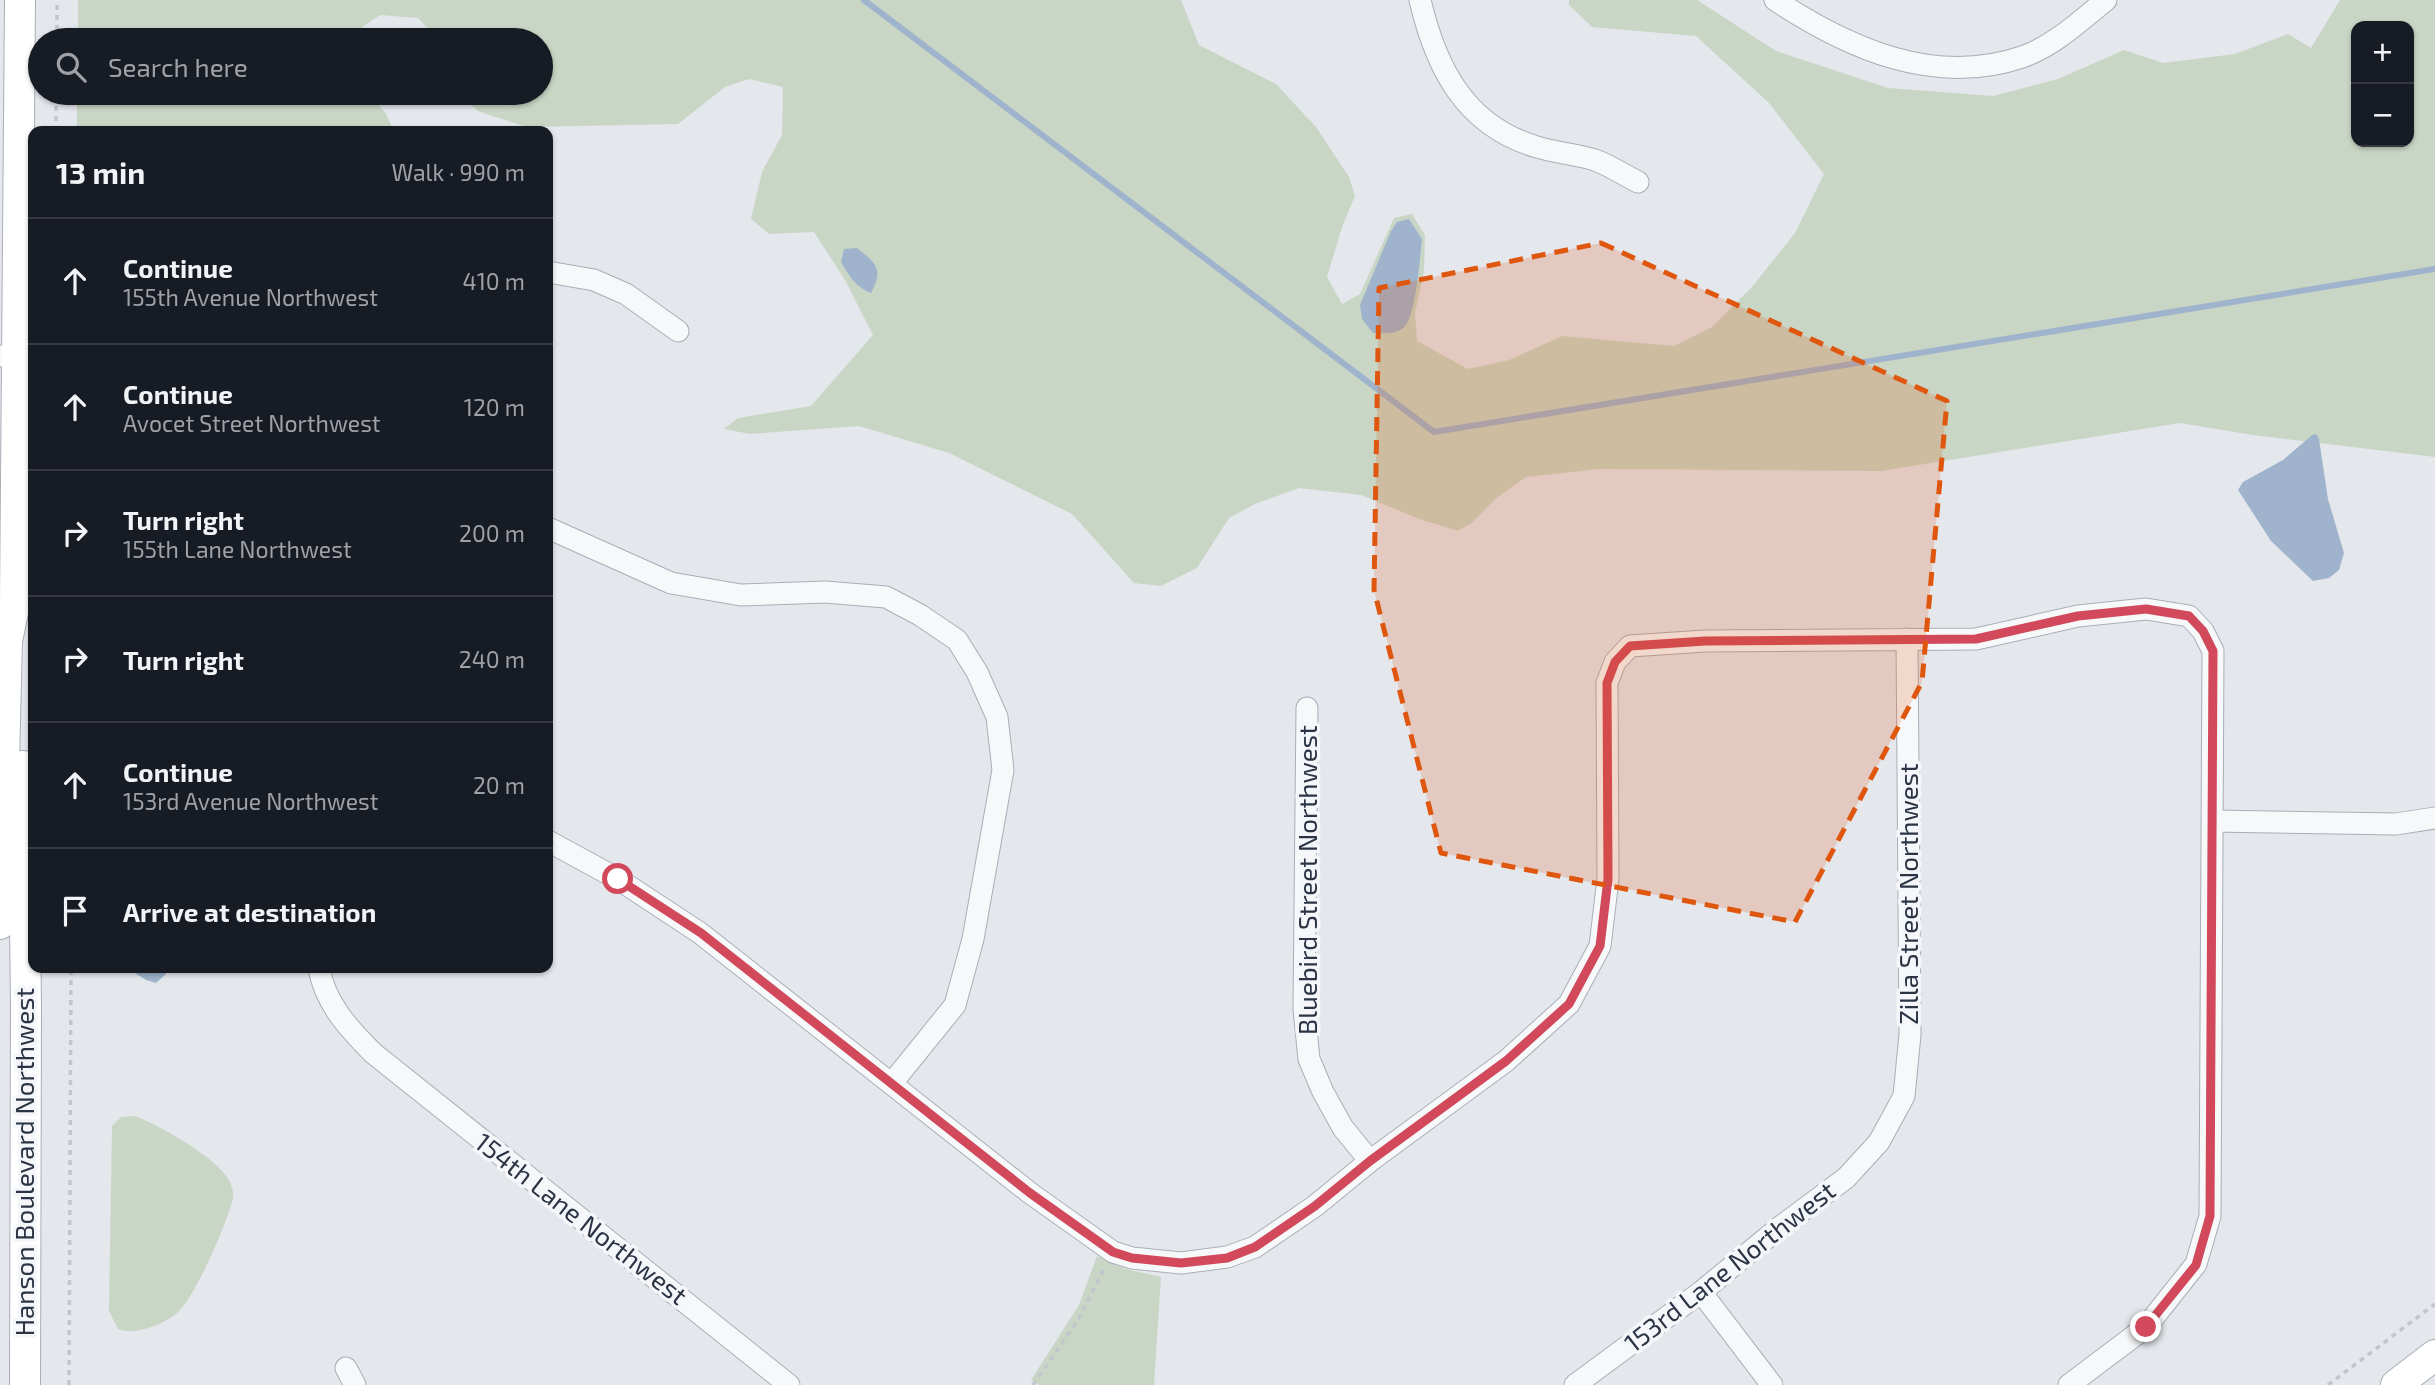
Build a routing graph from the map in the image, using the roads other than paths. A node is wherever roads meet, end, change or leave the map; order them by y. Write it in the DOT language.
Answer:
graph roads {
  1 [pos="20,0"];
  2 [pos="1420,0"];
  3 [pos="1775,0"];
  4 [pos="2106,0"];
  5 [pos="1638,182"];
  6 [pos="553,273"];
  7 [pos="678,331"];
  8 [pos="17,356"];
  9 [pos="553,530"];
  10 [pos="15,603"];
  11 [pos="1907,639"];
  12 [pos="1307,708"];
  13 [pos="2435,818"];
  14 [pos="2212,821"];
  15 [pos="553,844"];
  16 [pos="0,924"];
  17 [pos="320,973"];
  18 [pos="892,1083"];
  19 [pos="1880,1142"];
  20 [pos="1370,1161"];
  21 [pos="1701,1292"];
  22 [pos="2435,1355"];
  23 [pos="25,1385"];
  24 [pos="789,1385"];
  25 [pos="1575,1385"];
  26 [pos="1772,1385"];
  27 [pos="2069,1385"];
  28 [pos="2396,1385"];
  1 -- 8 [label="main road, Hanson Boulevard Northwest"];
  2 -- 5 [label="street"];
  3 -- 4 [label="street"];
  6 -- 7 [label="street"];
  8 -- 10 [label="main road, Hanson Boulevard Northwest"];
  9 -- 18 [label="street"];
  10 -- 16 [label="main road, Hanson Boulevard Northwest"];
  10 -- 23 [label="main road, Hanson Boulevard Northwest"];
  11 -- 14 [label="street"];
  11 -- 19 [label="street, Zilla Street Northwest"];
  11 -- 20 [label="street"];
  12 -- 20 [label="street, Bluebird Street Northwest"];
  13 -- 14 [label="street"];
  14 -- 27 [label="street"];
  15 -- 18 [label="street"];
  17 -- 24 [label="street, 154th Lane Northwest"];
  18 -- 20 [label="street"];
  19 -- 21 [label="street, 153rd Lane Northwest"];
  21 -- 25 [label="street, 153rd Lane Northwest"];
  21 -- 26 [label="street"];
  22 -- 28 [label="main road"];
}
